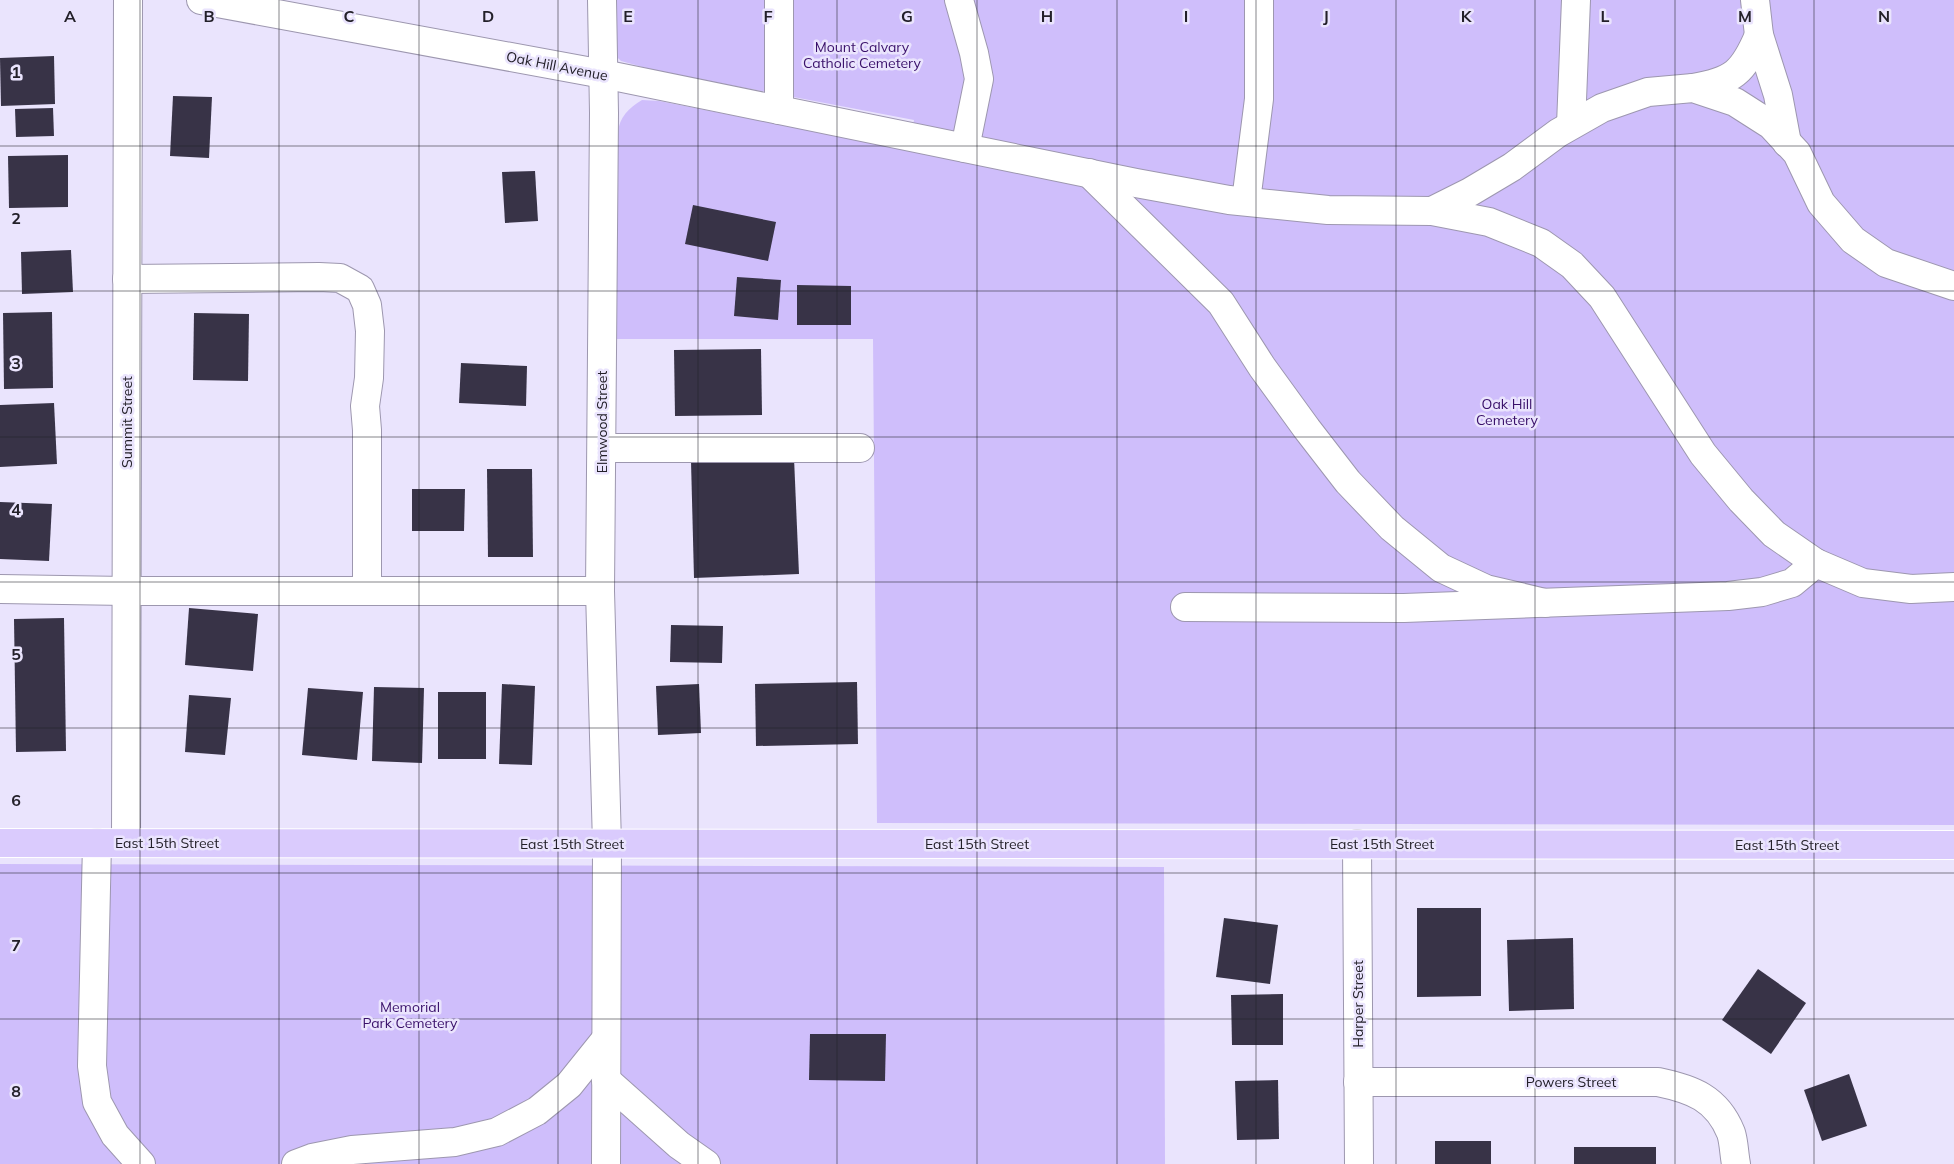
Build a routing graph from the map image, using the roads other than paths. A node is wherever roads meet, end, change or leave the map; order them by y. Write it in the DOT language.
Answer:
graph roads {
  1 [pos="128,0"];
  2 [pos="201,0"];
  3 [pos="602,0"];
  4 [pos="778,0"];
  5 [pos="958,0"];
  6 [pos="1259,0"];
  7 [pos="1576,0"];
  8 [pos="1755,0"];
  9 [pos="1759,35"];
  10 [pos="603,74"];
  11 [pos="1693,88"];
  12 [pos="779,110"];
  13 [pos="1571,126"];
  14 [pos="1787,143"];
  15 [pos="965,148"];
  16 [pos="1089,173"];
  17 [pos="1246,201"];
  18 [pos="1432,211"];
  19 [pos="1954,272"];
  20 [pos="1924,276"];
  21 [pos="127,279"];
  22 [pos="1954,286"];
  23 [pos="602,448"];
  24 [pos="860,448"];
  25 [pos="1816,563"];
  26 [pos="1954,587"];
  27 [pos="0,589"];
  28 [pos="126,591"];
  29 [pos="367,591"];
  30 [pos="600,591"];
  31 [pos="1546,603"];
  32 [pos="1185,607"];
  33 [pos="0,843"];
  34 [pos="97,843"];
  35 [pos="126,843"];
  36 [pos="606,844"];
  37 [pos="1357,844"];
  38 [pos="1954,846"];
  39 [pos="606,1039"];
  40 [pos="606,1080"];
  41 [pos="1358,1082"];
  42 [pos="141,1164"];
  43 [pos="296,1164"];
  44 [pos="606,1164"];
  45 [pos="706,1164"];
  46 [pos="1359,1164"];
  47 [pos="1736,1164"];
  1 -- 21 [label="street, Summit Street"];
  2 -- 10 [label="street, Oak Hill Avenue"];
  3 -- 10 [label="street, Elmwood Street"];
  4 -- 12 [label="street"];
  5 -- 15 [label="street"];
  6 -- 17 [label="street"];
  7 -- 13 [label="street"];
  8 -- 9 [label="street"];
  9 -- 11 [label="street"];
  9 -- 14 [label="street"];
  10 -- 12 [label="street, Oak Hill Avenue"];
  10 -- 23 [label="street, Elmwood Street"];
  11 -- 13 [label="street"];
  11 -- 14 [label="street"];
  12 -- 15 [label="street, Oak Hill Avenue"];
  13 -- 18 [label="street"];
  14 -- 20 [label="street"];
  15 -- 16 [label="street, Oak Hill Avenue"];
  16 -- 17 [label="street, Oak Hill Avenue"];
  16 -- 31 [label="street"];
  17 -- 18 [label="street, Oak Hill Avenue"];
  18 -- 25 [label="street, Oak Hill Avenue"];
  19 -- 20 [label="street"];
  20 -- 22 [label="street"];
  21 -- 28 [label="street, Summit Street"];
  21 -- 29 [label="street"];
  23 -- 24 [label="street"];
  23 -- 30 [label="street, Elmwood Street"];
  25 -- 26 [label="street, Oak Hill Avenue"];
  25 -- 31 [label="street"];
  27 -- 28 [label="street"];
  28 -- 29 [label="street"];
  28 -- 35 [label="street, Summit Street"];
  29 -- 30 [label="street"];
  30 -- 36 [label="street, Elmwood Street"];
  31 -- 32 [label="street"];
  33 -- 34 [label="main road, East 15th Street"];
  34 -- 35 [label="main road, East 15th Street"];
  34 -- 42 [label="street"];
  35 -- 36 [label="main road, East 15th Street"];
  36 -- 37 [label="main road, East 15th Street"];
  36 -- 39 [label="street, Elmwood Street"];
  37 -- 38 [label="main road, East 15th Street"];
  37 -- 41 [label="street, Harper Street"];
  39 -- 40 [label="street, Elmwood Street"];
  39 -- 43 [label="street"];
  40 -- 44 [label="street, Elmwood Street"];
  40 -- 45 [label="street"];
  41 -- 46 [label="street, Harper Street"];
  41 -- 47 [label="street, Powers Street"];
}
